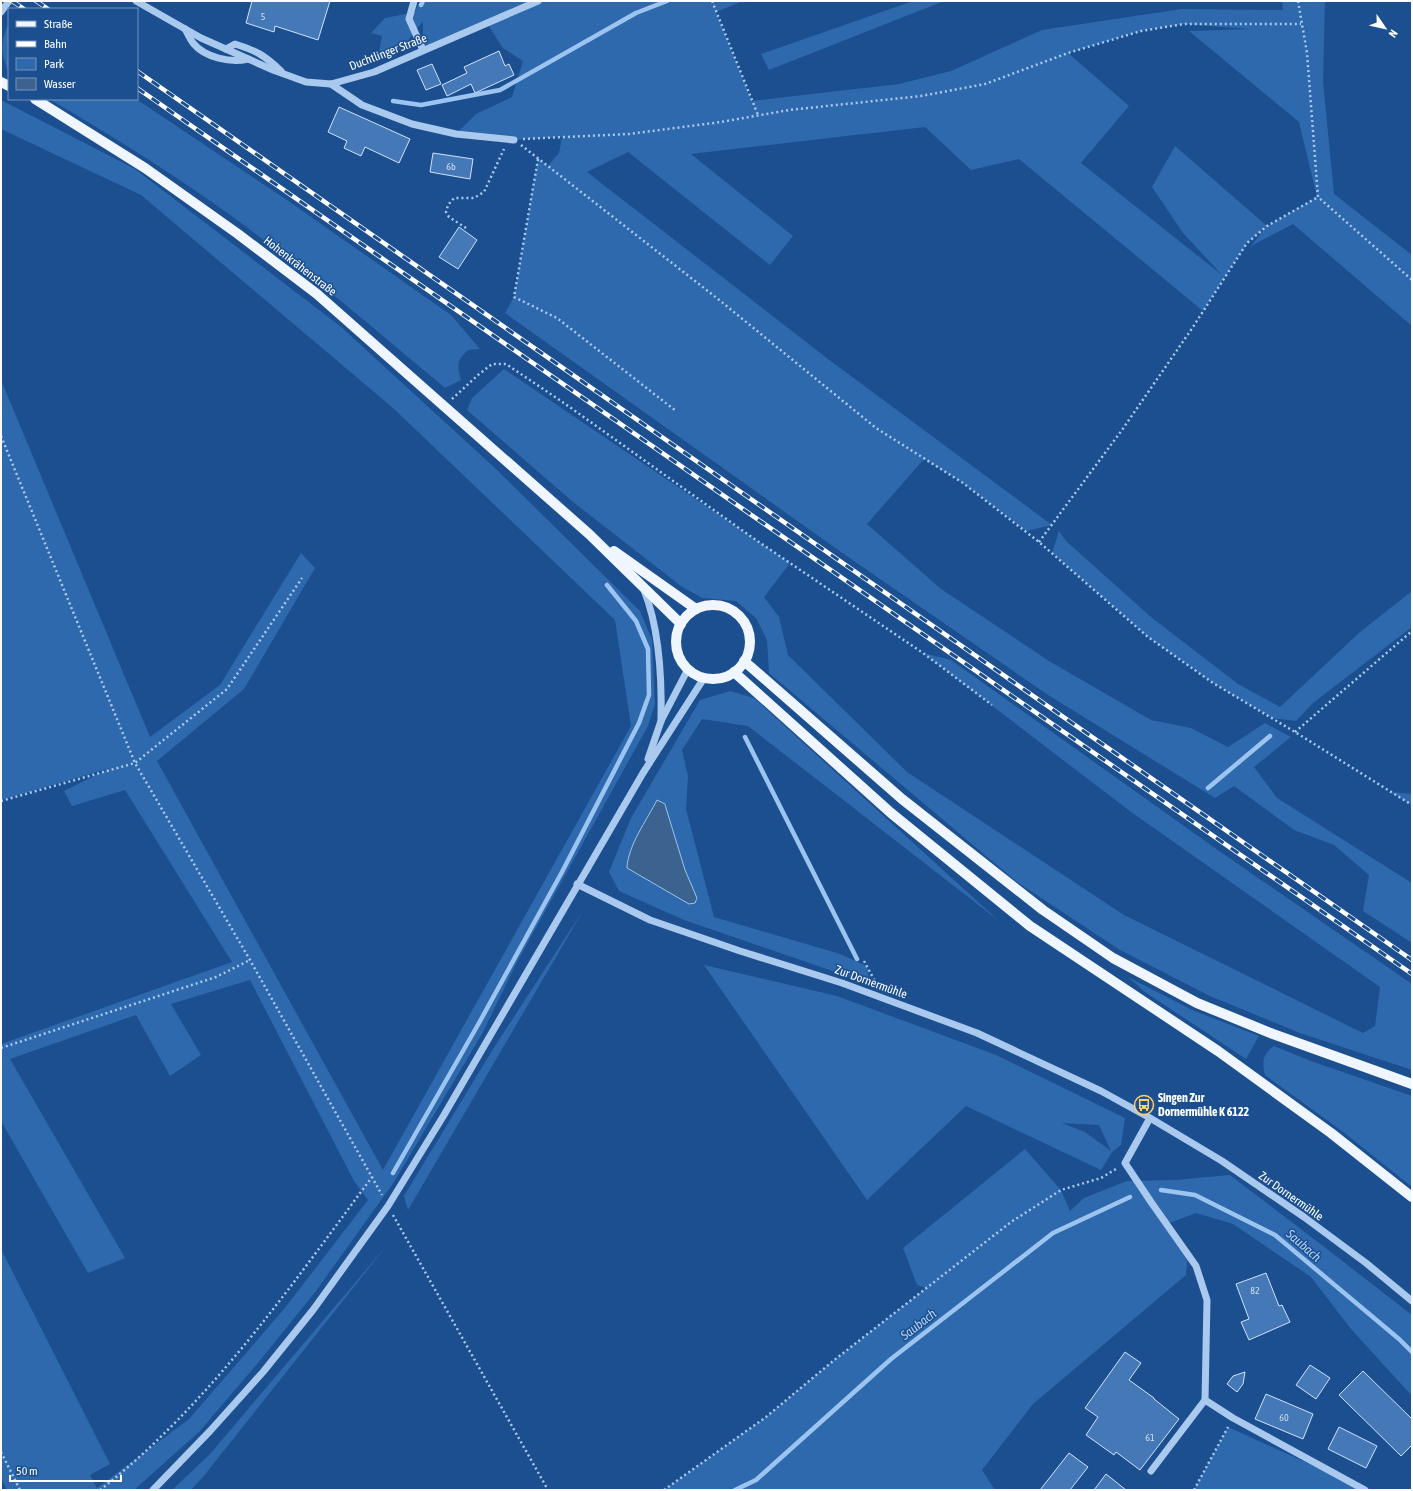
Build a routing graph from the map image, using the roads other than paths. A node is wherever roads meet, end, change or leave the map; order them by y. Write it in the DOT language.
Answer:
graph roads {
  1 [pos="9,1"];
  2 [pos="136,1"];
  3 [pos="414,1"];
  4 [pos="538,1"];
  5 [pos="1,12"];
  6 [pos="185,29"];
  7 [pos="226,50"];
  8 [pos="423,50"];
  9 [pos="248,59"];
  10 [pos="284,74"];
  11 [pos="332,84"];
  12 [pos="37,100"];
  13 [pos="512,140"];
  14 [pos="590,534"];
  15 [pos="642,586"];
  16 [pos="696,609"];
  17 [pos="681,624"];
  18 [pos="744,661"];
  19 [pos="688,670"];
  20 [pos="734,672"];
  21 [pos="704,678"];
  22 [pos="661,721"];
  23 [pos="643,773"];
  24 [pos="577,884"];
  25 [pos="1412,1084"];
  26 [pos="1150,1118"];
  27 [pos="1412,1197"];
  28 [pos="1412,1301"];
  29 [pos="1205,1400"];
  30 [pos="1151,1471"];
  31 [pos="153,1490"];
  32 [pos="1365,1490"];
  1 -- 5 [label="street"];
  2 -- 6 [label="street, Duchtlinger Straße"];
  3 -- 8 [label="street"];
  4 -- 8 [label="street, Duchtlinger Straße"];
  6 -- 7 [label="street, Duchtlinger Straße"];
  6 -- 9 [label="street"];
  7 -- 9 [label="street, Duchtlinger Straße"];
  7 -- 10 [label="street"];
  8 -- 11 [label="street, Duchtlinger Straße"];
  9 -- 10 [label="street, Duchtlinger Straße"];
  10 -- 11 [label="street, Duchtlinger Straße"];
  11 -- 13 [label="street"];
  12 -- 14 [label="main road, Hohenkrähenstraße"];
  14 -- 15 [label="main road"];
  14 -- 16 [label="main road"];
  15 -- 17 [label="main road"];
  15 -- 22 [label="street"];
  16 -- 17 [label="main road"];
  16 -- 18 [label="main road"];
  17 -- 19 [label="main road"];
  18 -- 20 [label="main road"];
  18 -- 25 [label="main road"];
  19 -- 21 [label="main road"];
  19 -- 22 [label="street"];
  20 -- 21 [label="main road"];
  20 -- 27 [label="main road"];
  21 -- 23 [label="street"];
  22 -- 23 [label="street"];
  23 -- 24 [label="street"];
  24 -- 26 [label="street, Zur Dornermühle"];
  24 -- 31 [label="street"];
  26 -- 28 [label="street, Zur Dornermühle"];
  26 -- 29 [label="street"];
  29 -- 30 [label="street"];
  29 -- 32 [label="street"];
}
